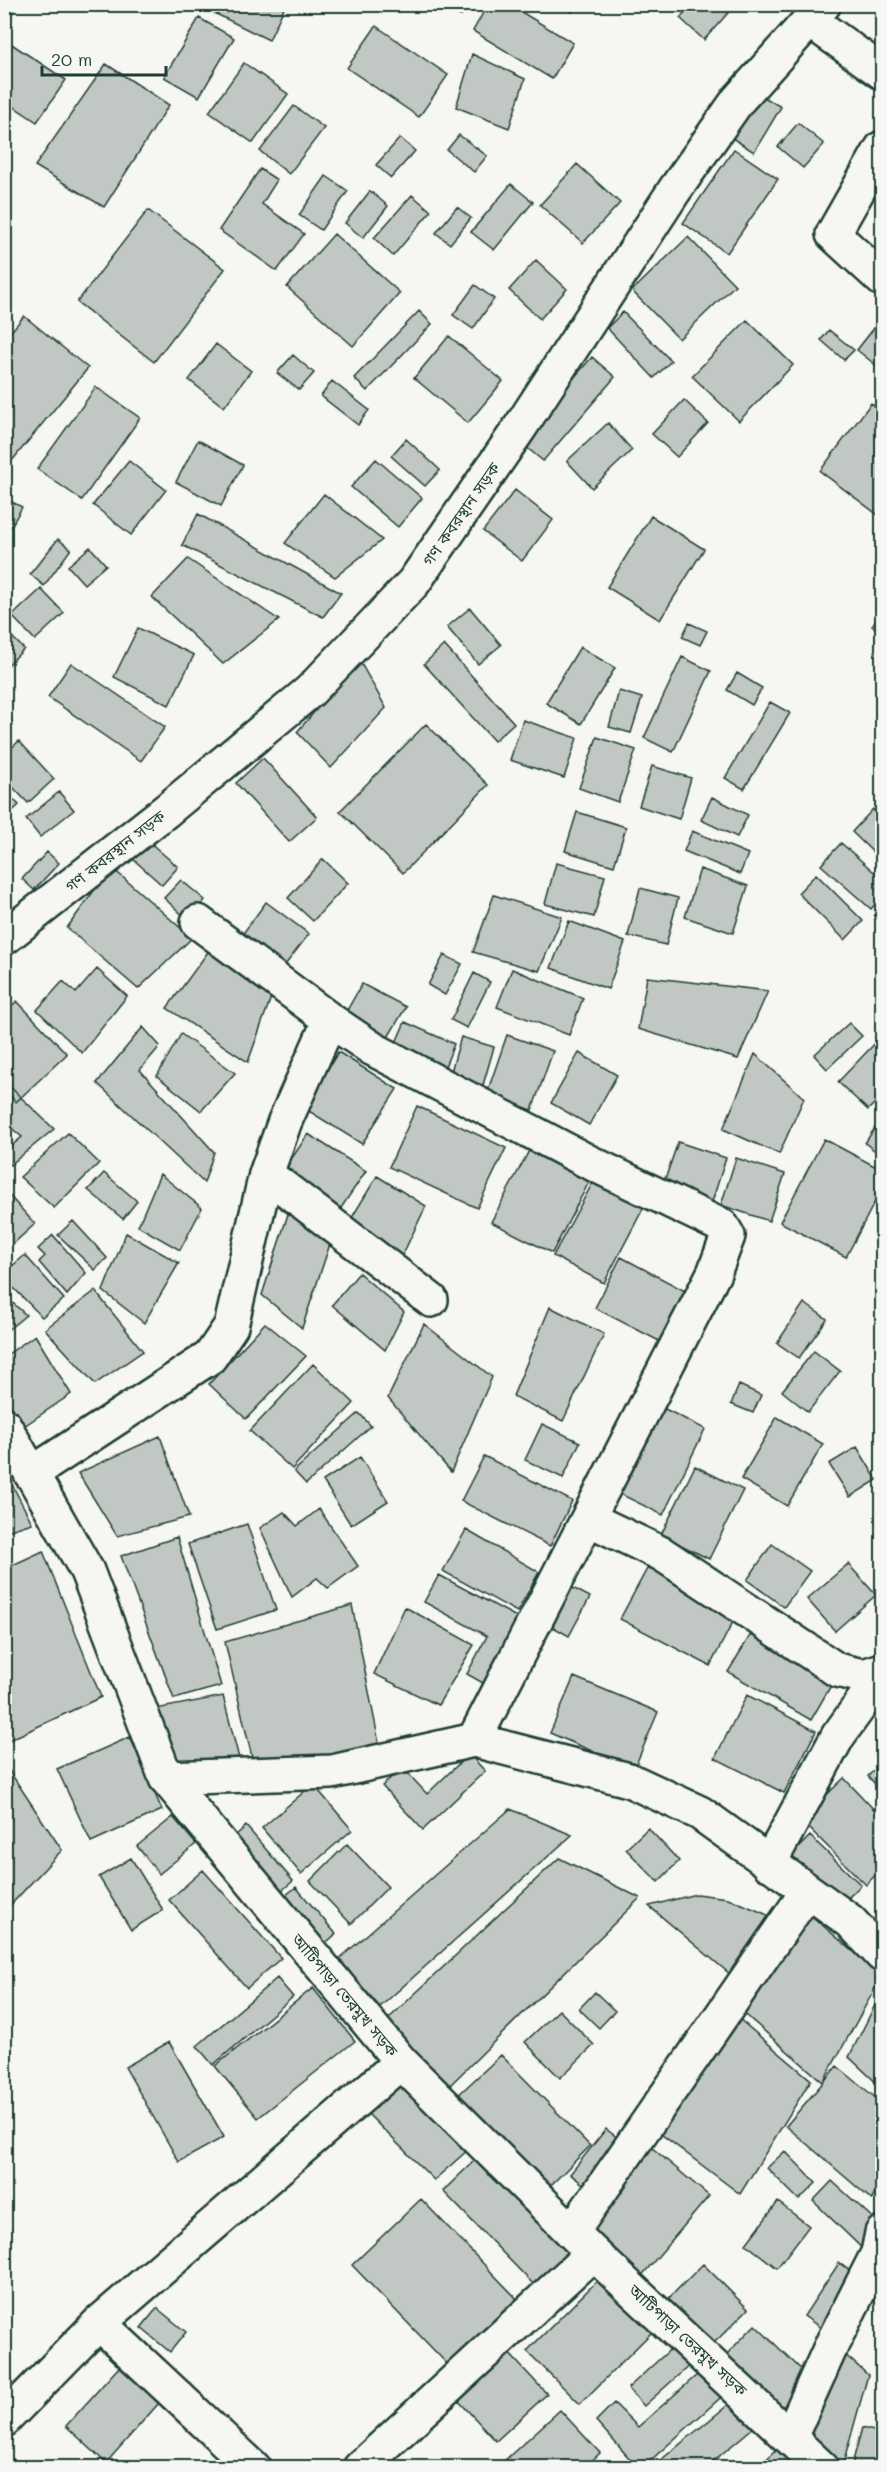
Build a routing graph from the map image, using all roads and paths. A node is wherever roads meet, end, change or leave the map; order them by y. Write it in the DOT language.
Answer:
graph roads {
  1 [pos="817,13"];
  2 [pos="882,72"];
  3 [pos="882,148"];
  4 [pos="882,279"];
  5 [pos="198,922"];
  6 [pos="4,938"];
  7 [pos="330,1020"];
  8 [pos="266,1174"];
  9 [pos="431,1300"];
  10 [pos="4,1425"];
  11 [pos="31,1474"];
  12 [pos="589,1519"];
  13 [pos="882,1670"];
  14 [pos="882,1675"];
  15 [pos="474,1740"];
  16 [pos="166,1778"];
  17 [pos="769,1864"];
  18 [pos="807,1892"];
  19 [pos="882,1955"];
  20 [pos="401,2062"];
  21 [pos="882,2233"];
  22 [pos="583,2242"];
  23 [pos="99,2323"];
  24 [pos="4,2420"];
  25 [pos="791,2435"];
  26 [pos="254,2468"];
  27 [pos="360,2468"];
  28 [pos="822,2468"];
  1 -- 2 [label="street"];
  1 -- 6 [label="street, গণ কবরস্থান সড়ক"];
  3 -- 4 [label="street"];
  5 -- 7 [label="street"];
  7 -- 8 [label="street"];
  7 -- 12 [label="street"];
  8 -- 9 [label="street"];
  8 -- 11 [label="street"];
  10 -- 11 [label="street, আটিপাড়া তেরমুখ সড়ক"];
  11 -- 16 [label="street, আটিপাড়া তেরমুখ সড়ক"];
  12 -- 13 [label="street"];
  12 -- 15 [label="street"];
  14 -- 17 [label="street"];
  15 -- 16 [label="street"];
  15 -- 17 [label="street"];
  16 -- 20 [label="street, আটিপাড়া তেরমুখ সড়ক"];
  17 -- 18 [label="street"];
  18 -- 19 [label="street"];
  18 -- 22 [label="street"];
  20 -- 22 [label="street, আটিপাড়া তেরমুখ সড়ক"];
  20 -- 23 [label="street"];
  21 -- 25 [label="street"];
  22 -- 25 [label="street, আটিপাড়া তেরমুখ সড়ক"];
  22 -- 27 [label="street"];
  23 -- 24 [label="street"];
  23 -- 26 [label="street"];
  25 -- 28 [label="street, আটিপাড়া তেরমুখ সড়ক"];
}
